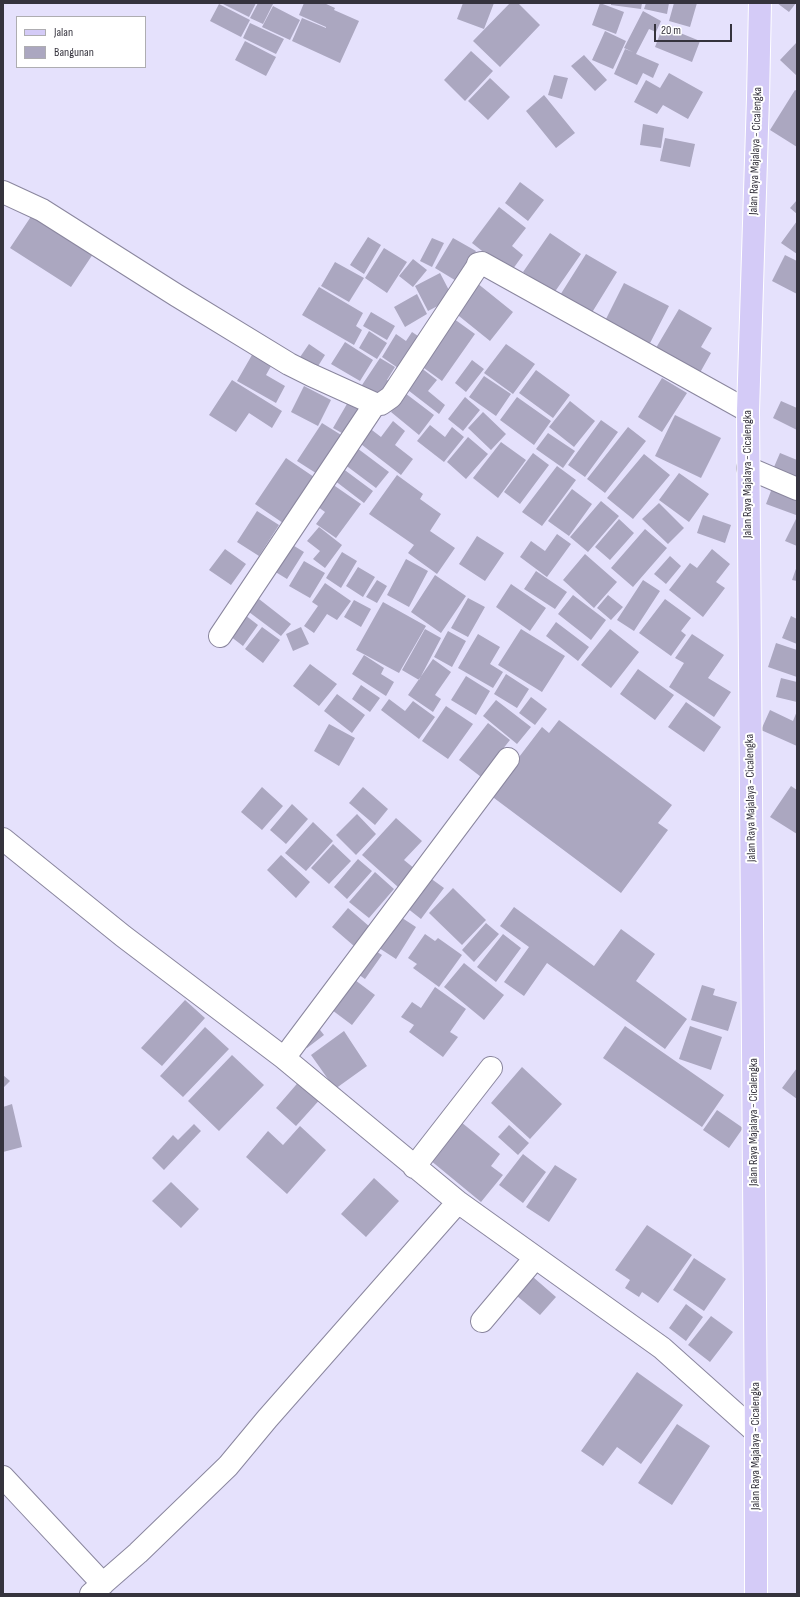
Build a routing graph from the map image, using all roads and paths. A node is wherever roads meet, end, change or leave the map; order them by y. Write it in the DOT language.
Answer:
graph roads {
  1 [pos="760,3"];
  2 [pos="3,192"];
  3 [pos="375,404"];
  4 [pos="748,411"];
  5 [pos="748,468"];
  6 [pos="797,489"];
  7 [pos="220,636"];
  8 [pos="508,759"];
  9 [pos="3,839"];
  10 [pos="284,1058"];
  11 [pos="490,1068"];
  12 [pos="414,1167"];
  13 [pos="458,1202"];
  14 [pos="535,1258"];
  15 [pos="482,1321"];
  16 [pos="756,1432"];
  17 [pos="3,1477"];
  18 [pos="97,1589"];
  19 [pos="756,1594"];
  1 -- 4 [label="main road, Jalan Raya Majalaya - Cicalengka"];
  2 -- 3 [label="street"];
  3 -- 4 [label="street"];
  3 -- 7 [label="street"];
  4 -- 5 [label="main road, Jalan Raya Majalaya - Cicalengka"];
  5 -- 6 [label="street"];
  5 -- 16 [label="main road, Jalan Raya Majalaya - Cicalengka"];
  8 -- 10 [label="street"];
  9 -- 10 [label="street"];
  10 -- 12 [label="street"];
  11 -- 12 [label="street"];
  12 -- 13 [label="street"];
  13 -- 14 [label="street"];
  13 -- 18 [label="street"];
  14 -- 15 [label="street"];
  14 -- 16 [label="street"];
  16 -- 19 [label="main road, Jalan Raya Majalaya - Cicalengka"];
  17 -- 18 [label="street"];
}
